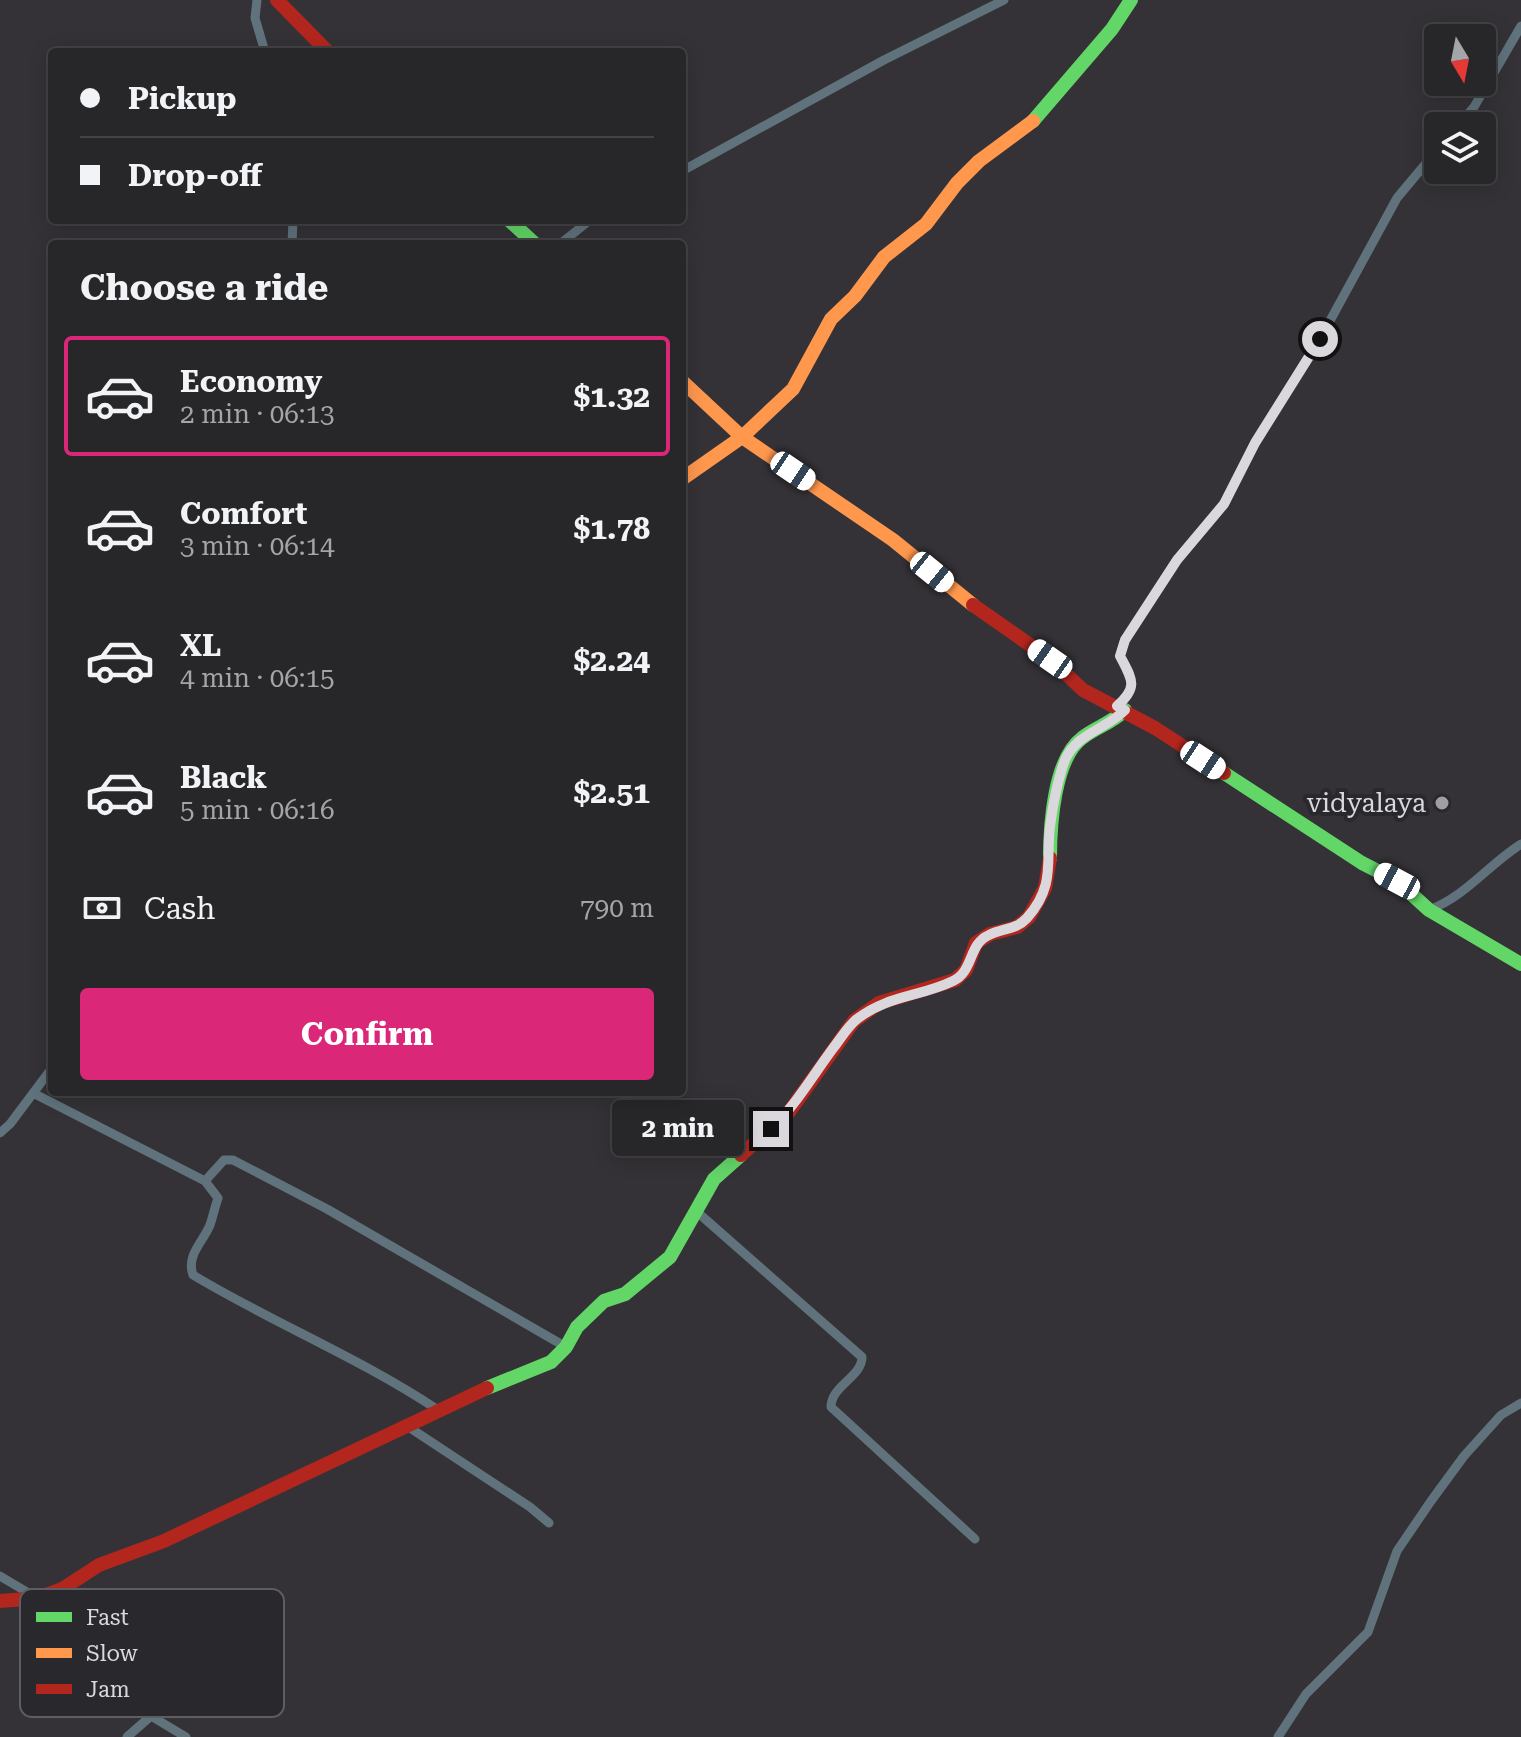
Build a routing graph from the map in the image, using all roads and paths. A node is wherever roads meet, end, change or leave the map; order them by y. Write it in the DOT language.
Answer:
graph roads {
  1 [pos="257,0"];
  2 [pos="277,0"];
  3 [pos="1004,0"];
  4 [pos="1131,0"];
  5 [pos="1521,26"];
  6 [pos="264,48"];
  7 [pos="324,48"];
  8 [pos="1470,112"];
  9 [pos="1424,166"];
  10 [pos="686,169"];
  11 [pos="513,224"];
  12 [pos="585,224"];
  13 [pos="531,240"];
  14 [pos="565,240"];
  15 [pos="686,385"];
  16 [pos="742,437"];
  17 [pos="686,476"];
  18 [pos="1121,708"];
  19 [pos="1521,844"];
  20 [pos="1429,910"];
  21 [pos="1519,960"];
  22 [pos="48,1073"];
  23 [pos="33,1093"];
  24 [pos="0,1133"];
  25 [pos="205,1181"];
  26 [pos="696,1211"];
  27 [pos="566,1347"];
  28 [pos="1521,1403"];
  29 [pos="438,1410"];
  30 [pos="407,1426"];
  31 [pos="549,1523"];
  32 [pos="975,1539"];
  33 [pos="0,1576"];
  34 [pos="22,1589"];
  35 [pos="56,1589"];
  36 [pos="20,1597"];
  37 [pos="0,1601"];
  38 [pos="150,1717"];
  39 [pos="153,1717"];
  40 [pos="127,1737"];
  41 [pos="186,1737"];
  42 [pos="1278,1737"];
  1 -- 6 [label="street"];
  2 -- 7 [label="street"];
  3 -- 10 [label="street"];
  4 -- 16 [label="street"];
  5 -- 8 [label="street"];
  9 -- 18 [label="street"];
  11 -- 13 [label="street"];
  12 -- 14 [label="street"];
  15 -- 16 [label="street"];
  16 -- 17 [label="street"];
  16 -- 18 [label="street"];
  18 -- 20 [label="street"];
  18 -- 26 [label="street"];
  19 -- 20 [label="street"];
  20 -- 21 [label="street"];
  22 -- 23 [label="street"];
  23 -- 24 [label="street"];
  23 -- 25 [label="street"];
  25 -- 27 [label="street"];
  25 -- 29 [label="street"];
  26 -- 27 [label="street"];
  26 -- 32 [label="street"];
  27 -- 29 [label="street"];
  28 -- 42 [label="street"];
  29 -- 30 [label="street"];
  30 -- 31 [label="street"];
  30 -- 35 [label="street"];
  33 -- 34 [label="street"];
  36 -- 37 [label="street"];
  38 -- 40 [label="street"];
  39 -- 41 [label="street"];
}
